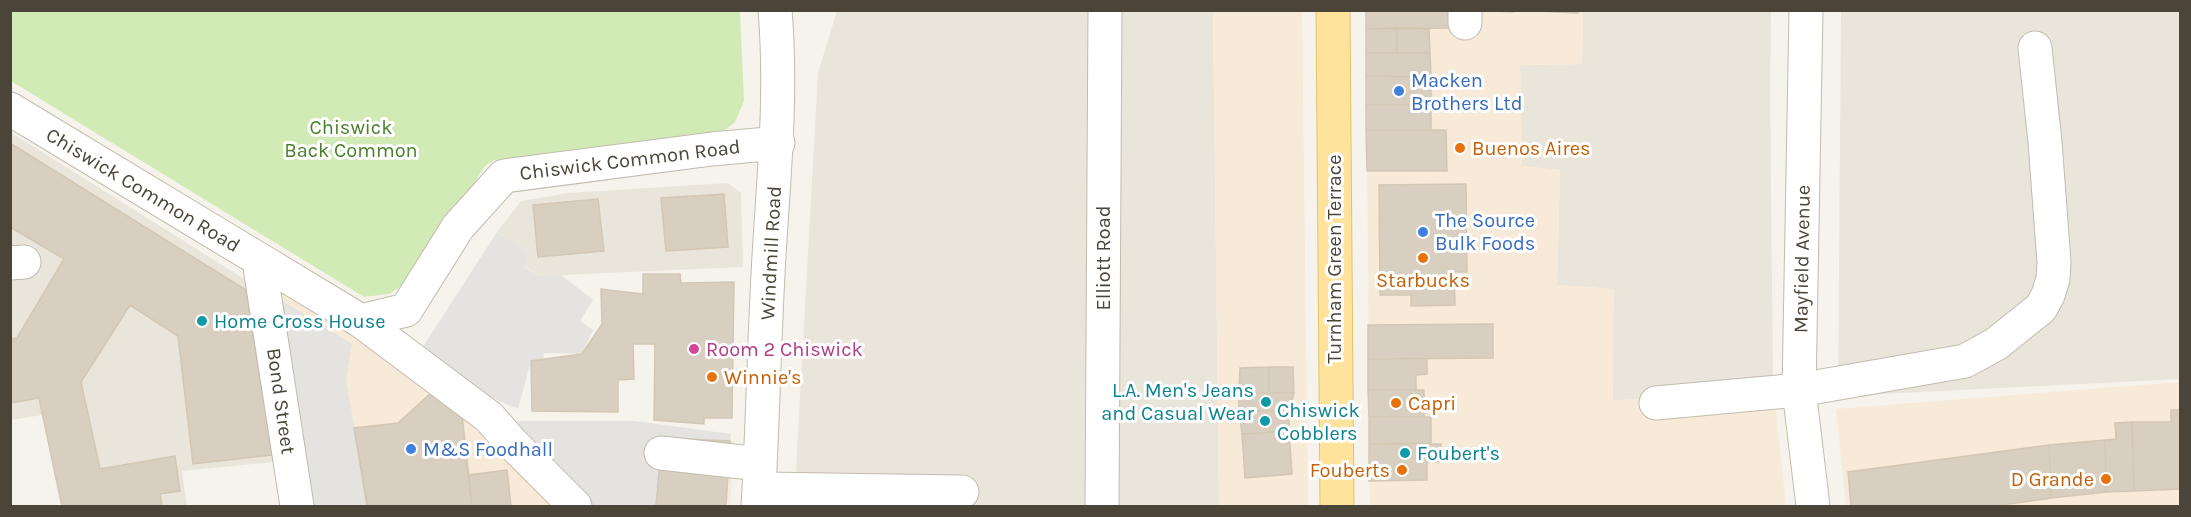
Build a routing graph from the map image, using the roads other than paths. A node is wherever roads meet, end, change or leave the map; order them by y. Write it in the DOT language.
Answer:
graph roads {
  1 [pos="775,10"];
  2 [pos="797,10"];
  3 [pos="1105,10"];
  4 [pos="1333,10"];
  5 [pos="1806,10"];
  6 [pos="778,46"];
  7 [pos="2035,48"];
  8 [pos="10,109"];
  9 [pos="777,143"];
  10 [pos="259,261"];
  11 [pos="361,321"];
  12 [pos="1799,390"];
  13 [pos="1656,403"];
  14 [pos="661,453"];
  15 [pos="759,486"];
  16 [pos="962,492"];
  17 [pos="297,507"];
  18 [pos="575,507"];
  19 [pos="1102,507"];
  20 [pos="1336,507"];
  21 [pos="1813,507"];
  1 -- 6 [label="street"];
  2 -- 6 [label="street"];
  3 -- 19 [label="street, Elliott Road"];
  4 -- 20 [label="main road, Turnham Green Terrace"];
  5 -- 12 [label="street, Mayfield Avenue"];
  6 -- 9 [label="street"];
  7 -- 12 [label="street"];
  8 -- 10 [label="street, Chiswick Common Road"];
  9 -- 11 [label="street, Chiswick Common Road"];
  9 -- 15 [label="street, Windmill Road"];
  10 -- 11 [label="street, Chiswick Common Road"];
  10 -- 17 [label="street, Bond Street"];
  11 -- 18 [label="street"];
  12 -- 13 [label="street"];
  12 -- 21 [label="street, Mayfield Avenue"];
  14 -- 15 [label="street"];
  15 -- 16 [label="street"];
}
